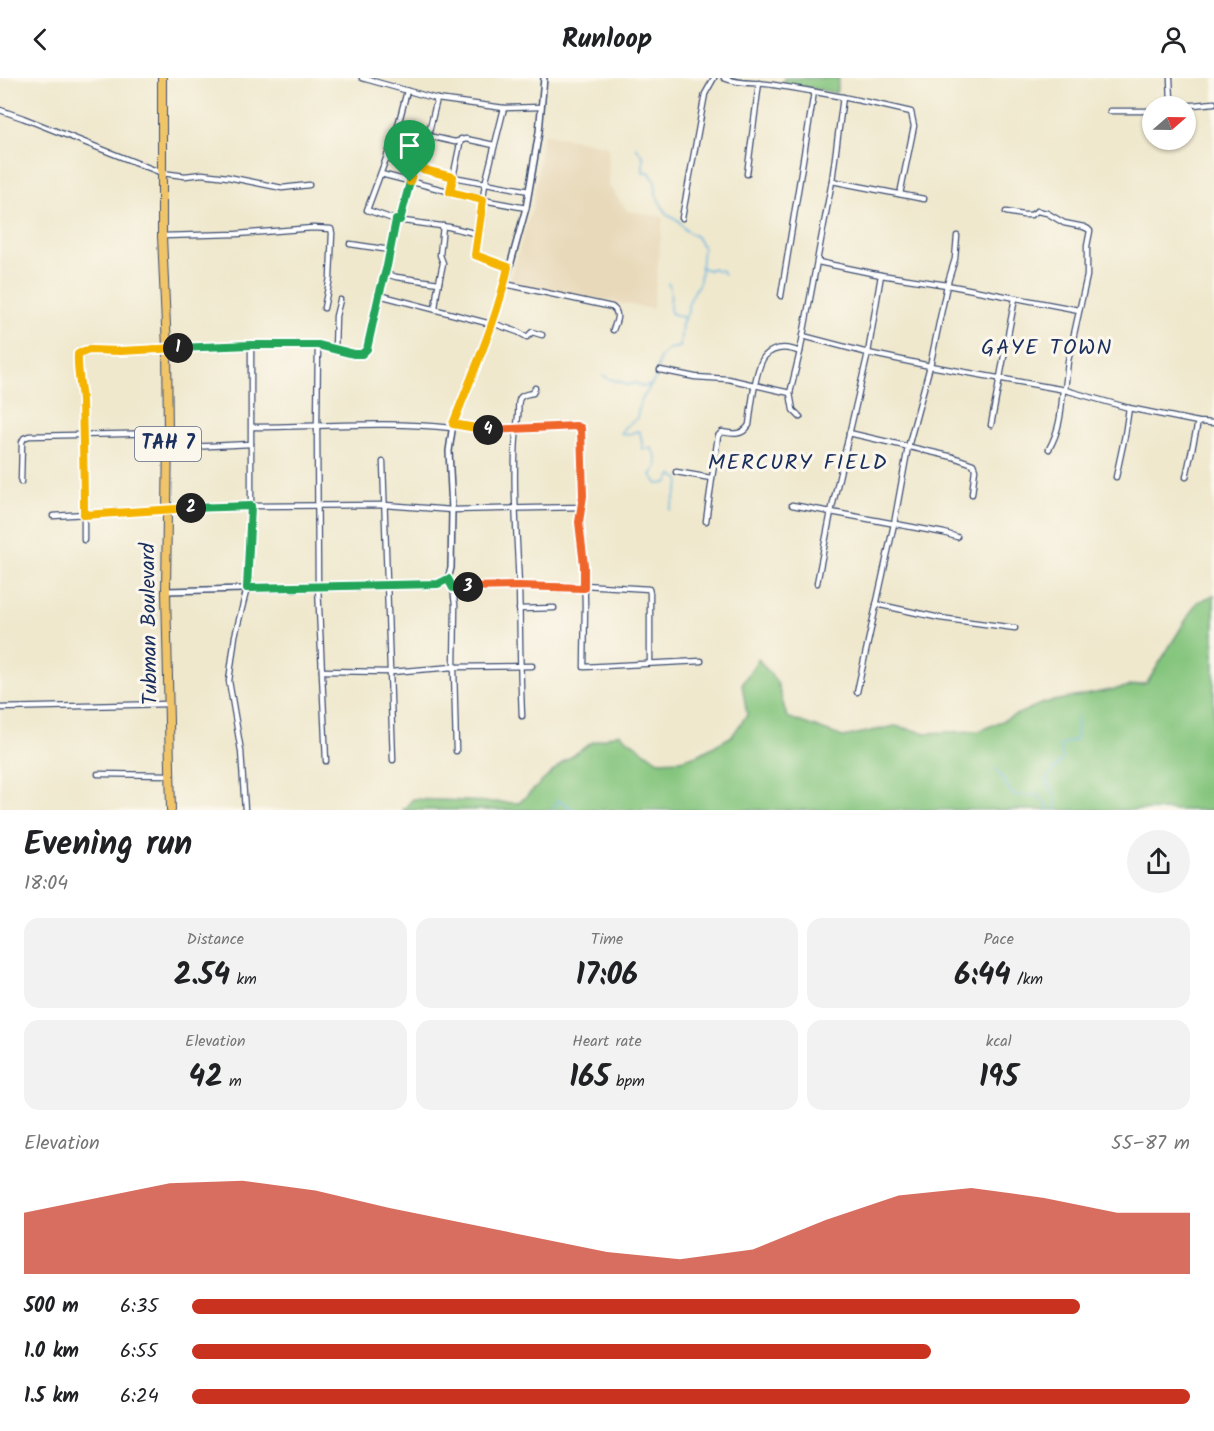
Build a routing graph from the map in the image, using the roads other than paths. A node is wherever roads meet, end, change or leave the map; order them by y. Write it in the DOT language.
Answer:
graph roads {
  1 [pos="162,78"];
  2 [pos="362,78"];
  3 [pos="544,78"];
  4 [pos="714,78"];
  5 [pos="724,78"];
  6 [pos="772,78"];
  7 [pos="1170,78"];
  8 [pos="759,83"];
  9 [pos="771,85"];
  10 [pos="407,91"];
  11 [pos="814,92"];
  12 [pos="1171,96"];
  13 [pos="843,97"];
  14 [pos="437,99"];
  15 [pos="1214,103"];
  16 [pos="1196,105"];
  17 [pos="541,107"];
  18 [pos="504,108"];
  19 [pos="0,110"];
  20 [pos="1110,111"];
  21 [pos="1142,111"];
  22 [pos="397,129"];
  23 [pos="428,136"];
  24 [pos="461,139"];
  25 [pos="494,145"];
  26 [pos="387,159"];
  27 [pos="414,167"];
  28 [pos="162,173"];
  29 [pos="381,174"];
  30 [pos="747,174"];
  31 [pos="453,177"];
  32 [pos="832,181"];
  33 [pos="410,182"];
  34 [pos="485,184"];
  35 [pos="309,185"];
  36 [pos="529,191"];
  37 [pos="450,192"];
  38 [pos="900,194"];
  39 [pos="924,199"];
  40 [pos="483,200"];
  41 [pos="525,208"];
  42 [pos="1006,212"];
  43 [pos="682,218"];
  44 [pos="398,220"];
  45 [pos="443,226"];
  46 [pos="478,234"];
  47 [pos="162,236"];
  48 [pos="957,236"];
  49 [pos="350,244"];
  50 [pos="390,250"];
  51 [pos="818,262"];
  52 [pos="508,267"];
  53 [pos="386,274"];
  54 [pos="881,275"];
  55 [pos="439,283"];
  56 [pos="505,284"];
  57 [pos="947,285"];
  58 [pos="379,295"];
  59 [pos="781,296"];
  60 [pos="1015,298"];
  61 [pos="340,300"];
  62 [pos="324,308"];
  63 [pos="435,309"];
  64 [pos="1079,310"];
  65 [pos="491,324"];
  66 [pos="613,330"];
  67 [pos="542,335"];
  68 [pos="803,336"];
  69 [pos="251,345"];
  70 [pos="318,345"];
  71 [pos="167,348"];
  72 [pos="335,350"];
  73 [pos="800,352"];
  74 [pos="868,353"];
  75 [pos="930,366"];
  76 [pos="660,370"];
  77 [pos="1001,378"];
  78 [pos="755,385"];
  79 [pos="535,388"];
  80 [pos="1064,390"];
  81 [pos="790,393"];
  82 [pos="1129,408"];
  83 [pos="800,417"];
  84 [pos="1198,422"];
  85 [pos="1214,423"];
  86 [pos="316,425"];
  87 [pos="991,425"];
  88 [pos="453,426"];
  89 [pos="252,427"];
  90 [pos="516,430"];
  91 [pos="168,433"];
  92 [pos="849,434"];
  93 [pos="83,435"];
  94 [pos="251,444"];
  95 [pos="908,447"];
  96 [pos="168,448"];
  97 [pos="1049,449"];
  98 [pos="382,462"];
  99 [pos="676,472"];
  100 [pos="1116,477"];
  101 [pos="1186,477"];
  102 [pos="711,478"];
  103 [pos="21,482"];
  104 [pos="972,494"];
  105 [pos="385,505"];
  106 [pos="792,505"];
  107 [pos="251,506"];
  108 [pos="318,507"];
  109 [pos="581,507"];
  110 [pos="167,509"];
  111 [pos="515,509"];
  112 [pos="452,510"];
  113 [pos="831,512"];
  114 [pos="84,515"];
  115 [pos="53,516"];
  116 [pos="706,521"];
  117 [pos="894,524"];
  118 [pos="957,537"];
  119 [pos="84,540"];
  120 [pos="448,579"];
  121 [pos="817,583"];
  122 [pos="318,586"];
  123 [pos="386,586"];
  124 [pos="519,586"];
  125 [pos="584,586"];
  126 [pos="247,588"];
  127 [pos="453,588"];
  128 [pos="166,591"];
  129 [pos="876,604"];
  130 [pos="554,608"];
  131 [pos="519,609"];
  132 [pos="1015,628"];
  133 [pos="701,661"];
  134 [pos="650,663"];
  135 [pos="519,666"];
  136 [pos="532,666"];
  137 [pos="454,667"];
  138 [pos="321,671"];
  139 [pos="391,672"];
  140 [pos="857,692"];
  141 [pos="168,704"];
  142 [pos="0,708"];
  143 [pos="522,716"];
  144 [pos="456,751"];
  145 [pos="393,760"];
  146 [pos="326,761"];
  147 [pos="98,774"];
  148 [pos="170,775"];
  149 [pos="171,810"];
  150 [pos="245,810"];
  1 -- 28 [label="highway, Tubman Boulevard / TAH 7"];
  2 -- 10 [label="street"];
  3 -- 17 [label="street"];
  4 -- 43 [label="street"];
  5 -- 8 [label="street"];
  6 -- 9 [label="street"];
  7 -- 12 [label="street"];
  8 -- 9 [label="street"];
  8 -- 30 [label="street"];
  9 -- 11 [label="street"];
  10 -- 14 [label="street"];
  10 -- 22 [label="street"];
  11 -- 13 [label="street"];
  11 -- 59 [label="street"];
  13 -- 32 [label="street"];
  13 -- 38 [label="street"];
  14 -- 18 [label="street"];
  14 -- 23 [label="street"];
  15 -- 16 [label="street"];
  17 -- 18 [label="street"];
  17 -- 36 [label="street"];
  18 -- 25 [label="street"];
  19 -- 28 [label="street"];
  20 -- 21 [label="street"];
  22 -- 23 [label="street"];
  22 -- 26 [label="street"];
  23 -- 24 [label="street"];
  24 -- 25 [label="street"];
  24 -- 31 [label="street"];
  25 -- 34 [label="street"];
  26 -- 27 [label="street"];
  26 -- 29 [label="street"];
  27 -- 31 [label="street"];
  27 -- 33 [label="street"];
  28 -- 35 [label="street"];
  28 -- 47 [label="highway, Tubman Boulevard / TAH 7"];
  29 -- 33 [label="street"];
  29 -- 44 [label="street"];
  31 -- 34 [label="street"];
  31 -- 37 [label="street"];
  32 -- 38 [label="street"];
  32 -- 51 [label="street"];
  33 -- 37 [label="street"];
  33 -- 44 [label="street"];
  34 -- 36 [label="street"];
  34 -- 40 [label="street"];
  36 -- 41 [label="street"];
  37 -- 40 [label="street"];
  38 -- 39 [label="street"];
  40 -- 41 [label="street"];
  40 -- 46 [label="street"];
  41 -- 52 [label="street"];
  42 -- 64 [label="street"];
  44 -- 45 [label="street"];
  44 -- 50 [label="street"];
  45 -- 46 [label="street"];
  45 -- 55 [label="street"];
  46 -- 52 [label="street"];
  47 -- 62 [label="street"];
  47 -- 71 [label="highway, Tubman Boulevard / TAH 7"];
  48 -- 57 [label="street"];
  49 -- 50 [label="street"];
  50 -- 53 [label="street"];
  51 -- 54 [label="street"];
  51 -- 68 [label="street"];
  52 -- 56 [label="street"];
  53 -- 55 [label="street"];
  53 -- 58 [label="street"];
  54 -- 57 [label="street"];
  54 -- 74 [label="street"];
  55 -- 63 [label="street"];
  56 -- 65 [label="street"];
  56 -- 66 [label="street"];
  57 -- 60 [label="street"];
  57 -- 75 [label="street"];
  58 -- 63 [label="street"];
  58 -- 72 [label="street"];
  60 -- 64 [label="street"];
  60 -- 77 [label="street"];
  61 -- 72 [label="street"];
  63 -- 65 [label="street"];
  64 -- 80 [label="street"];
  65 -- 67 [label="street"];
  65 -- 88 [label="street"];
  68 -- 73 [label="street"];
  68 -- 74 [label="street"];
  69 -- 70 [label="street"];
  69 -- 71 [label="street"];
  69 -- 89 [label="street"];
  70 -- 72 [label="street"];
  70 -- 86 [label="street"];
  71 -- 91 [label="highway, Tubman Boulevard / TAH 7"];
  71 -- 93 [label="street"];
  73 -- 78 [label="street"];
  73 -- 81 [label="street"];
  74 -- 75 [label="street"];
  74 -- 92 [label="street"];
  75 -- 77 [label="street"];
  75 -- 95 [label="street"];
  76 -- 78 [label="street"];
  77 -- 80 [label="street"];
  77 -- 87 [label="street"];
  78 -- 81 [label="street"];
  78 -- 102 [label="street"];
  79 -- 90 [label="street"];
  80 -- 82 [label="street"];
  80 -- 97 [label="street"];
  81 -- 83 [label="street"];
  82 -- 84 [label="street"];
  82 -- 100 [label="street"];
  84 -- 85 [label="street"];
  84 -- 101 [label="street"];
  86 -- 88 [label="street"];
  86 -- 89 [label="street"];
  86 -- 108 [label="street"];
  88 -- 90 [label="street"];
  88 -- 112 [label="street"];
  89 -- 94 [label="street"];
  90 -- 109 [label="street"];
  90 -- 111 [label="street"];
  91 -- 93 [label="street"];
  91 -- 96 [label="highway, Tubman Boulevard / TAH 7"];
  92 -- 95 [label="street"];
  92 -- 113 [label="street"];
  93 -- 103 [label="street"];
  93 -- 114 [label="street"];
  94 -- 96 [label="street"];
  94 -- 107 [label="street"];
  95 -- 104 [label="street"];
  95 -- 117 [label="street"];
  96 -- 110 [label="highway, Tubman Boulevard / TAH 7"];
  98 -- 105 [label="street"];
  99 -- 102 [label="street"];
  102 -- 116 [label="street"];
  105 -- 108 [label="street"];
  105 -- 112 [label="street"];
  105 -- 123 [label="street"];
  106 -- 113 [label="street"];
  107 -- 108 [label="street"];
  107 -- 110 [label="street"];
  107 -- 126 [label="street"];
  108 -- 122 [label="street"];
  109 -- 111 [label="street"];
  109 -- 125 [label="street"];
  110 -- 114 [label="street"];
  110 -- 128 [label="highway, Tubman Boulevard / TAH 7"];
  111 -- 112 [label="street"];
  111 -- 124 [label="street"];
  112 -- 120 [label="street"];
  113 -- 117 [label="street"];
  113 -- 121 [label="street"];
  114 -- 115 [label="street"];
  114 -- 119 [label="street"];
  117 -- 118 [label="street"];
  117 -- 129 [label="street"];
  120 -- 123 [label="street"];
  120 -- 127 [label="street"];
  122 -- 123 [label="street"];
  122 -- 126 [label="street"];
  122 -- 138 [label="street"];
  123 -- 139 [label="street"];
  124 -- 125 [label="street"];
  124 -- 127 [label="street"];
  124 -- 131 [label="street"];
  125 -- 134 [label="street"];
  125 -- 134 [label="street"];
  126 -- 128 [label="street"];
  126 -- 150 [label="street"];
  127 -- 137 [label="street"];
  128 -- 141 [label="highway, Tubman Boulevard / TAH 7"];
  129 -- 132 [label="street"];
  129 -- 140 [label="street"];
  130 -- 131 [label="street"];
  131 -- 135 [label="street"];
  133 -- 134 [label="street"];
  135 -- 136 [label="street"];
  135 -- 137 [label="street"];
  135 -- 143 [label="street"];
  137 -- 139 [label="street"];
  137 -- 144 [label="street"];
  138 -- 139 [label="street"];
  138 -- 146 [label="street"];
  139 -- 145 [label="street"];
  141 -- 142 [label="street"];
  141 -- 148 [label="highway, Tubman Boulevard / TAH 7"];
  147 -- 148 [label="street"];
  148 -- 149 [label="highway, Tubman Boulevard / TAH 7"];
}
